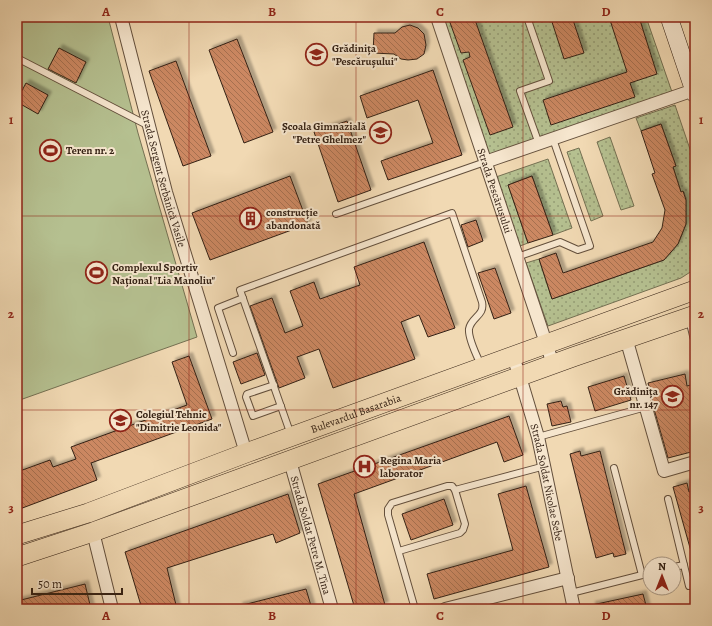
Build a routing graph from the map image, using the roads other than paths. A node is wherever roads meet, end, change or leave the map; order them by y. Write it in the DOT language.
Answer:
graph roads {
  1 [pos="121,17"];
  2 [pos="437,17"];
  3 [pos="527,17"];
  4 [pos="669,17"];
  5 [pos="17,58"];
  6 [pos="694,92"];
  7 [pos="149,126"];
  8 [pos="553,139"];
  9 [pos="539,144"];
  10 [pos="486,162"];
  11 [pos="336,214"];
  12 [pos="517,256"];
  13 [pos="695,290"];
  14 [pos="243,298"];
  15 [pos="692,316"];
  16 [pos="626,338"];
  17 [pos="546,344"];
  18 [pos="695,344"];
  19 [pos="234,353"];
  20 [pos="512,356"];
  21 [pos="553,364"];
  22 [pos="482,368"];
  23 [pos="520,377"];
  24 [pos="274,385"];
  25 [pos="281,406"];
  26 [pos="646,407"];
  27 [pos="292,437"];
  28 [pos="538,437"];
  29 [pos="246,453"];
  30 [pos="290,461"];
  31 [pos="695,462"];
  32 [pos="545,466"];
  33 [pos="614,468"];
  34 [pos="455,490"];
  35 [pos="668,499"];
  36 [pos="93,532"];
  37 [pos="17,535"];
  38 [pos="399,551"];
  39 [pos="17,557"];
  40 [pos="684,565"];
  41 [pos="642,575"];
  42 [pos="568,578"];
  43 [pos="690,586"];
  44 [pos="571,593"];
  45 [pos="112,609"];
  46 [pos="332,609"];
  47 [pos="415,609"];
  48 [pos="445,609"];
  49 [pos="574,609"];
  1 -- 7 [label="street, Strada Sergent Șerbănică Vasile"];
  2 -- 10 [label="street, Strada Pescărușului"];
  3 -- 9 [label="lane"];
  4 -- 6 [label="main road"];
  5 -- 7 [label="lane"];
  6 -- 8 [label="street"];
  7 -- 29 [label="street, Strada Sergent Șerbănică Vasile"];
  8 -- 9 [label="street"];
  8 -- 12 [label="lane"];
  9 -- 10 [label="street"];
  10 -- 11 [label="lane"];
  10 -- 12 [label="street, Strada Pescărușului"];
  12 -- 17 [label="street, Strada Pescărușului"];
  13 -- 17 [label="main road, Bulevardul Basarabia"];
  14 -- 19 [label="lane"];
  14 -- 22 [label="lane"];
  14 -- 24 [label="lane"];
  15 -- 16 [label="main road, Bulevardul Basarabia"];
  15 -- 18 [label="lane"];
  16 -- 21 [label="main road, Bulevardul Basarabia"];
  16 -- 26 [label="street"];
  17 -- 20 [label="main road, Bulevardul Basarabia"];
  17 -- 21 [label="street, Strada Pescărușului"];
  20 -- 22 [label="main road, Bulevardul Basarabia"];
  20 -- 23 [label="street, Strada Soldat Nicolae Sebe"];
  21 -- 23 [label="main road, Bulevardul Basarabia"];
  22 -- 27 [label="main road, Bulevardul Basarabia"];
  23 -- 28 [label="street, Strada Soldat Nicolae Sebe"];
  23 -- 30 [label="main road, Bulevardul Basarabia"];
  24 -- 25 [label="lane"];
  24 -- 25 [label="lane"];
  25 -- 27 [label="lane"];
  26 -- 28 [label="lane"];
  26 -- 31 [label="street"];
  27 -- 29 [label="main road, Bulevardul Basarabia"];
  28 -- 32 [label="street, Strada Soldat Nicolae Sebe"];
  29 -- 37 [label="main road, Bulevardul Basarabia"];
  30 -- 36 [label="main road, Bulevardul Basarabia"];
  30 -- 46 [label="street, Strada Soldat Petre M. Tina"];
  32 -- 34 [label="lane"];
  32 -- 42 [label="street, Strada Soldat Nicolae Sebe"];
  33 -- 41 [label="lane"];
  34 -- 38 [label="lane"];
  34 -- 38 [label="lane"];
  35 -- 40 [label="lane"];
  36 -- 39 [label="main road, Bulevardul Basarabia"];
  36 -- 45 [label="street"];
  38 -- 47 [label="lane"];
  40 -- 43 [label="lane"];
  41 -- 44 [label="lane"];
  42 -- 44 [label="street, Strada Soldat Nicolae Sebe"];
  42 -- 48 [label="street"];
  44 -- 49 [label="street, Strada Soldat Nicolae Sebe"];
}
